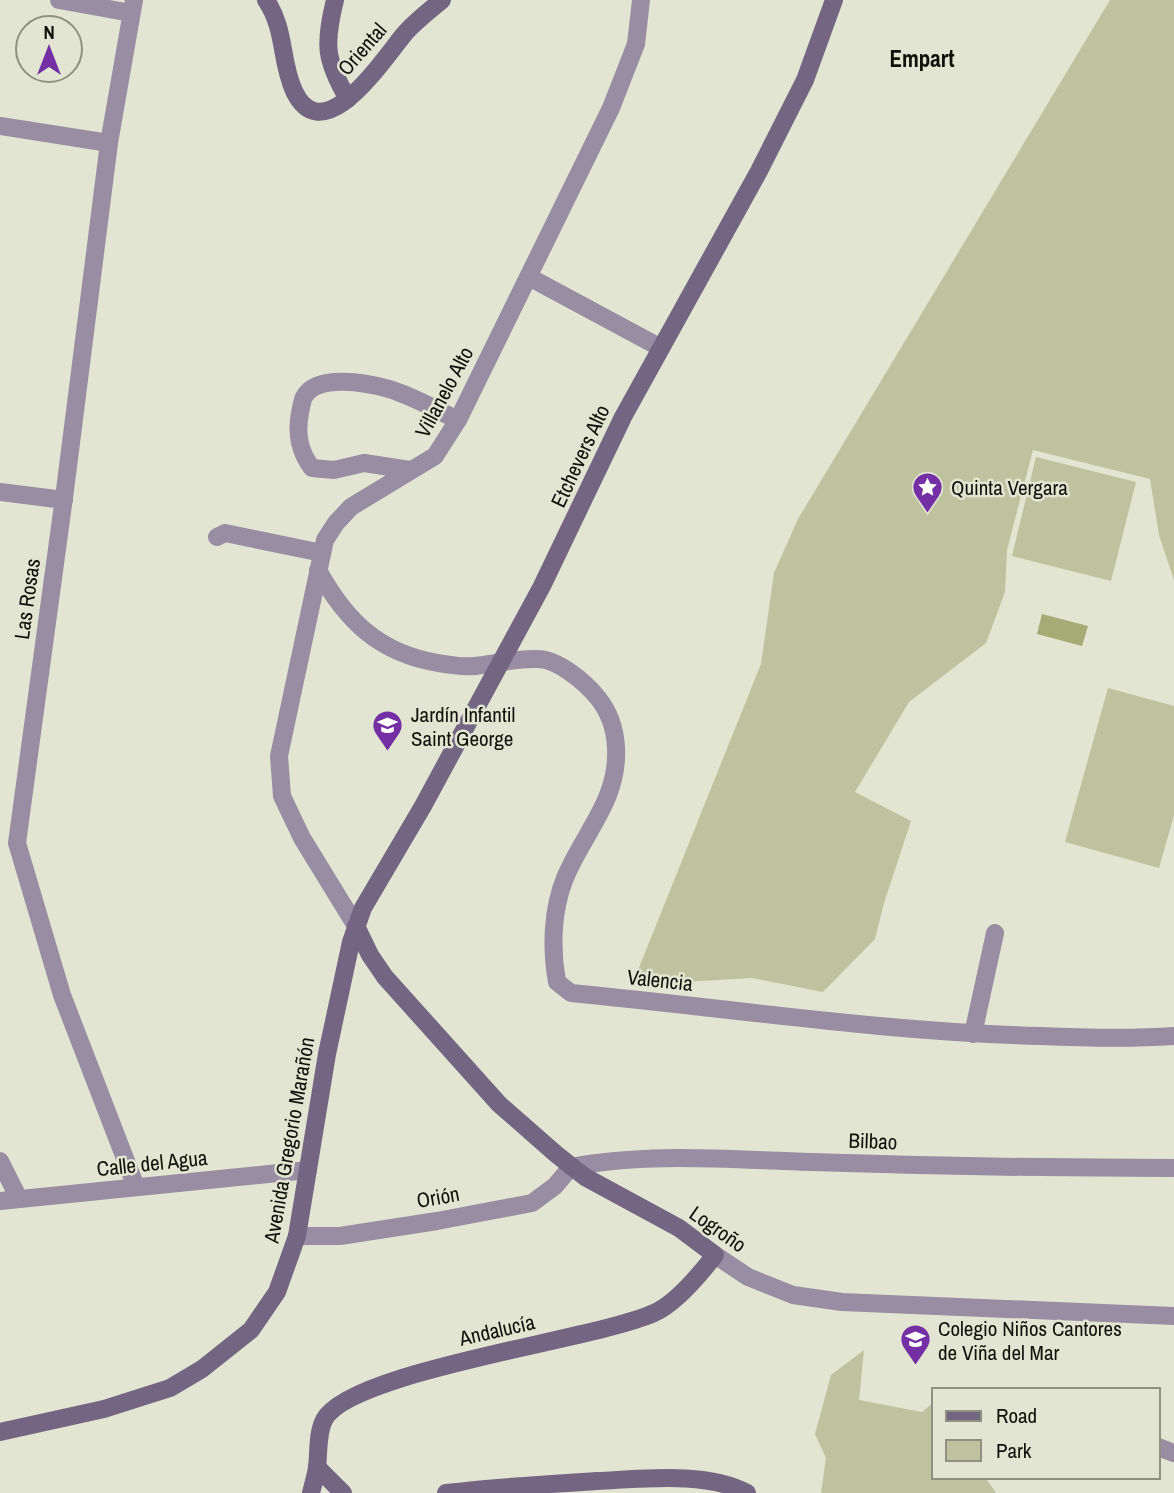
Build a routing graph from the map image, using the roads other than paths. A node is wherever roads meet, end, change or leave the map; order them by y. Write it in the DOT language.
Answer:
graph roads {
  1 [pos="59,0"];
  2 [pos="266,0"];
  3 [pos="334,0"];
  4 [pos="442,0"];
  5 [pos="641,0"];
  6 [pos="834,0"];
  7 [pos="133,7"];
  8 [pos="348,99"];
  9 [pos="0,126"];
  10 [pos="109,144"];
  11 [pos="529,278"];
  12 [pos="661,348"];
  13 [pos="458,420"];
  14 [pos="410,470"];
  15 [pos="0,492"];
  16 [pos="64,500"];
  17 [pos="217,537"];
  18 [pos="320,561"];
  19 [pos="500,662"];
  20 [pos="8,842"];
  21 [pos="356,926"];
  22 [pos="995,933"];
  23 [pos="973,1034"];
  24 [pos="1174,1036"];
  25 [pos="0,1161"];
  26 [pos="571,1167"];
  27 [pos="1174,1168"];
  28 [pos="308,1170"];
  29 [pos="136,1187"];
  30 [pos="19,1199"];
  31 [pos="0,1201"];
  32 [pos="297,1236"];
  33 [pos="715,1255"];
  34 [pos="1174,1316"];
  35 [pos="0,1432"];
  36 [pos="317,1467"];
  37 [pos="311,1493"];
  38 [pos="343,1493"];
  39 [pos="446,1493"];
  40 [pos="747,1493"];
  1 -- 7 [label="street"];
  2 -- 8 [label="street"];
  3 -- 8 [label="street"];
  4 -- 8 [label="street, Oriental"];
  5 -- 11 [label="street, Villanelo Alto"];
  6 -- 12 [label="street, Etchevers Alto"];
  7 -- 10 [label="street, Las Rosas"];
  9 -- 10 [label="street"];
  10 -- 16 [label="street, Las Rosas"];
  11 -- 12 [label="street"];
  11 -- 13 [label="street, Villanelo Alto"];
  12 -- 19 [label="street, Etchevers Alto"];
  13 -- 14 [label="street, Villanelo Alto"];
  13 -- 14 [label="street"];
  14 -- 18 [label="street, Villanelo Alto"];
  15 -- 16 [label="street"];
  16 -- 20 [label="street, Las Rosas"];
  17 -- 18 [label="street"];
  18 -- 19 [label="street, Valencia"];
  18 -- 21 [label="street, Villanelo Alto"];
  19 -- 21 [label="street, Etchevers Alto"];
  19 -- 23 [label="street, Valencia"];
  20 -- 29 [label="street, Las Rosas"];
  21 -- 26 [label="street, Logroño"];
  21 -- 28 [label="street, Avenida Gregorio Marañón"];
  22 -- 23 [label="street"];
  23 -- 24 [label="street, Valencia"];
  25 -- 30 [label="street"];
  26 -- 27 [label="street, Bilbao"];
  26 -- 32 [label="street, Orión"];
  26 -- 33 [label="street, Logroño"];
  28 -- 29 [label="street, Calle del Agua"];
  28 -- 32 [label="street, Avenida Gregorio Marañón"];
  29 -- 30 [label="street, Calle del Agua"];
  30 -- 31 [label="street, Calle del Agua"];
  32 -- 35 [label="street, Avenida Gregorio Marañón"];
  33 -- 34 [label="street, Logroño"];
  33 -- 36 [label="street, Andalucía"];
  36 -- 37 [label="street, Andalucía"];
  36 -- 38 [label="street"];
  39 -- 40 [label="street"];
}
